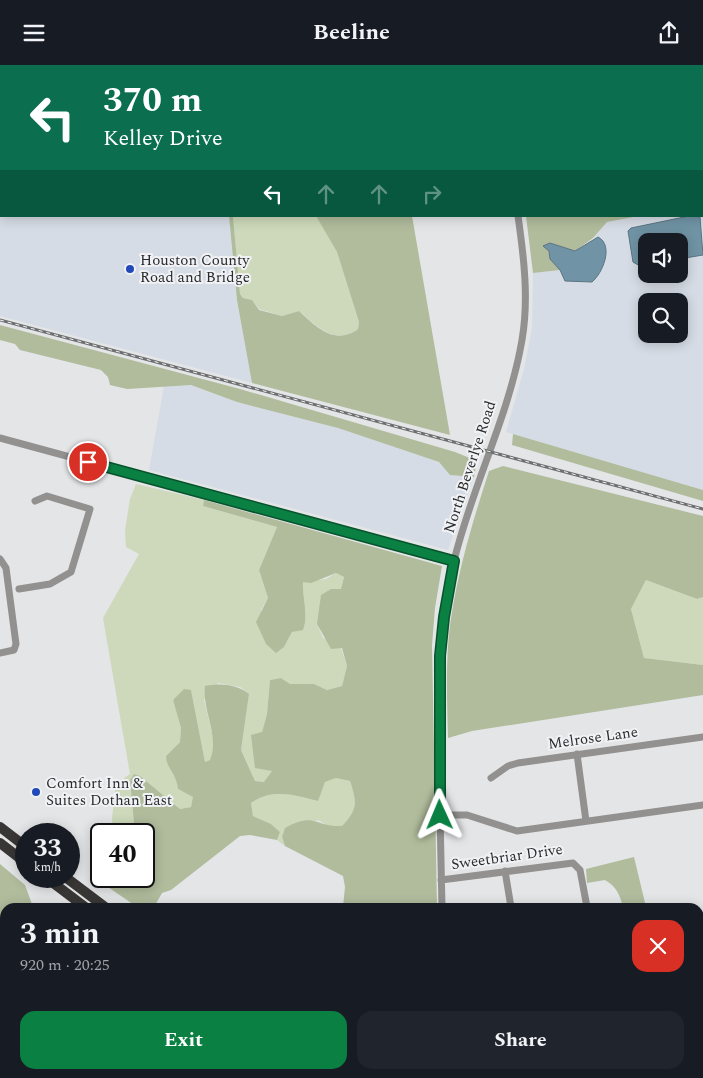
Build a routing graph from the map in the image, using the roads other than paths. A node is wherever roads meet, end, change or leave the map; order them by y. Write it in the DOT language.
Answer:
graph roads {
  1 [pos="518,217"];
  2 [pos="0,438"];
  3 [pos="35,501"];
  4 [pos="0,559"];
  5 [pos="454,561"];
  6 [pos="18,589"];
  7 [pos="0,653"];
  8 [pos="703,737"];
  9 [pos="577,755"];
  10 [pos="491,778"];
  11 [pos="703,805"];
  12 [pos="440,817"];
  13 [pos="586,821"];
  14 [pos="0,827"];
  15 [pos="15,839"];
  16 [pos="0,843"];
  17 [pos="15,855"];
  18 [pos="505,871"];
  19 [pos="441,880"];
  20 [pos="60,888"];
  21 [pos="80,888"];
  22 [pos="80,903"];
  23 [pos="100,903"];
  24 [pos="442,903"];
  25 [pos="510,903"];
  26 [pos="586,903"];
  1 -- 5 [label="street, North Beverlye Road"];
  2 -- 5 [label="street"];
  3 -- 6 [label="street"];
  4 -- 7 [label="street"];
  5 -- 12 [label="street, North Beverlye Road"];
  8 -- 9 [label="street, Melrose Lane"];
  9 -- 10 [label="street, Melrose Lane"];
  9 -- 13 [label="street"];
  11 -- 13 [label="street"];
  12 -- 13 [label="street"];
  12 -- 19 [label="street, North Beverlye Road"];
  14 -- 15 [label="highway"];
  16 -- 17 [label="highway"];
  18 -- 19 [label="street, Sweetbriar Drive"];
  18 -- 25 [label="street"];
  18 -- 26 [label="street, Sweetbriar Drive"];
  19 -- 24 [label="street, North Beverlye Road"];
  20 -- 22 [label="highway"];
  21 -- 23 [label="highway"];
}
